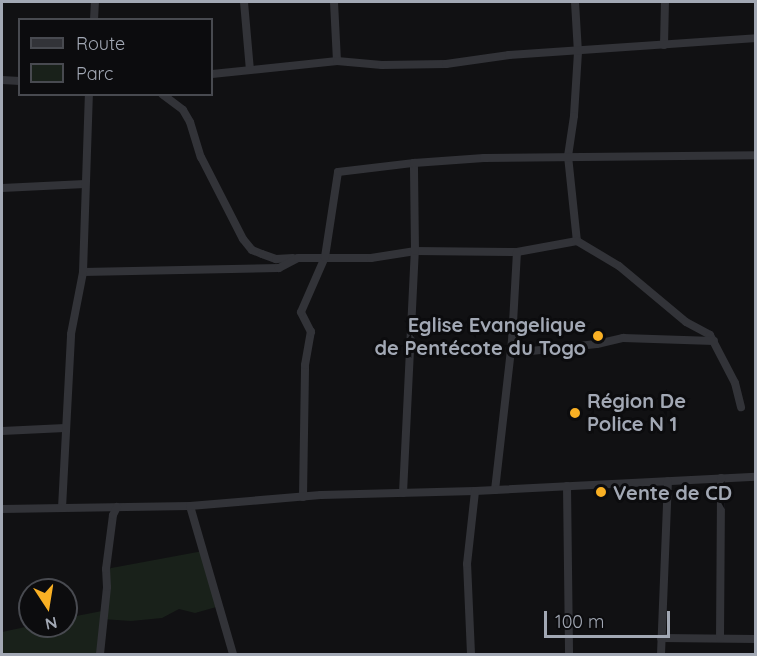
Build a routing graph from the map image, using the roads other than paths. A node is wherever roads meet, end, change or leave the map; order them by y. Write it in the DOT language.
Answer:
graph roads {
  1 [pos="95,2"];
  2 [pos="244,2"];
  3 [pos="334,2"];
  4 [pos="575,2"];
  5 [pos="666,2"];
  6 [pos="94,18"];
  7 [pos="756,38"];
  8 [pos="664,45"];
  9 [pos="578,52"];
  10 [pos="337,61"];
  11 [pos="250,70"];
  12 [pos="213,74"];
  13 [pos="2,80"];
  14 [pos="18,81"];
  15 [pos="89,96"];
  16 [pos="165,96"];
  17 [pos="756,155"];
  18 [pos="568,156"];
  19 [pos="414,163"];
  20 [pos="85,184"];
  21 [pos="2,188"];
  22 [pos="577,241"];
  23 [pos="415,251"];
  24 [pos="517,252"];
  25 [pos="325,257"];
  26 [pos="297,258"];
  27 [pos="83,272"];
  28 [pos="512,341"];
  29 [pos="714,341"];
  30 [pos="741,407"];
  31 [pos="65,428"];
  32 [pos="2,431"];
  33 [pos="756,477"];
  34 [pos="721,478"];
  35 [pos="668,480"];
  36 [pos="567,486"];
  37 [pos="495,490"];
  38 [pos="475,491"];
  39 [pos="403,493"];
  40 [pos="303,497"];
  41 [pos="190,506"];
  42 [pos="117,507"];
  43 [pos="62,508"];
  44 [pos="2,509"];
  45 [pos="661,638"];
  46 [pos="720,638"];
  47 [pos="756,639"];
  48 [pos="100,654"];
  49 [pos="233,654"];
  50 [pos="471,654"];
  51 [pos="569,654"];
  52 [pos="661,654"];
  1 -- 6 [label="street"];
  2 -- 11 [label="street"];
  3 -- 10 [label="street"];
  4 -- 9 [label="street"];
  5 -- 8 [label="street"];
  7 -- 8 [label="street"];
  8 -- 9 [label="street"];
  9 -- 10 [label="street"];
  9 -- 18 [label="street"];
  10 -- 11 [label="street"];
  11 -- 12 [label="street"];
  13 -- 14 [label="street"];
  15 -- 20 [label="street"];
  16 -- 26 [label="street"];
  17 -- 18 [label="street"];
  18 -- 19 [label="street"];
  18 -- 22 [label="street"];
  19 -- 23 [label="street"];
  19 -- 25 [label="street"];
  20 -- 21 [label="street"];
  20 -- 27 [label="street"];
  22 -- 24 [label="street"];
  22 -- 29 [label="street"];
  23 -- 24 [label="street"];
  23 -- 25 [label="street"];
  23 -- 39 [label="street"];
  24 -- 28 [label="street"];
  25 -- 26 [label="street"];
  25 -- 40 [label="street"];
  26 -- 27 [label="street"];
  27 -- 31 [label="street"];
  28 -- 29 [label="street"];
  28 -- 37 [label="street"];
  29 -- 30 [label="street"];
  31 -- 32 [label="street"];
  31 -- 43 [label="street"];
  33 -- 34 [label="street"];
  34 -- 35 [label="street"];
  34 -- 46 [label="street"];
  35 -- 36 [label="street"];
  35 -- 45 [label="street"];
  36 -- 37 [label="street"];
  36 -- 51 [label="street"];
  37 -- 38 [label="street"];
  38 -- 39 [label="street"];
  38 -- 50 [label="street"];
  39 -- 40 [label="street"];
  40 -- 41 [label="street"];
  41 -- 42 [label="street"];
  41 -- 49 [label="street"];
  42 -- 43 [label="street"];
  42 -- 48 [label="street"];
  43 -- 44 [label="street"];
  45 -- 46 [label="street"];
  45 -- 52 [label="street"];
  46 -- 47 [label="street"];
}
